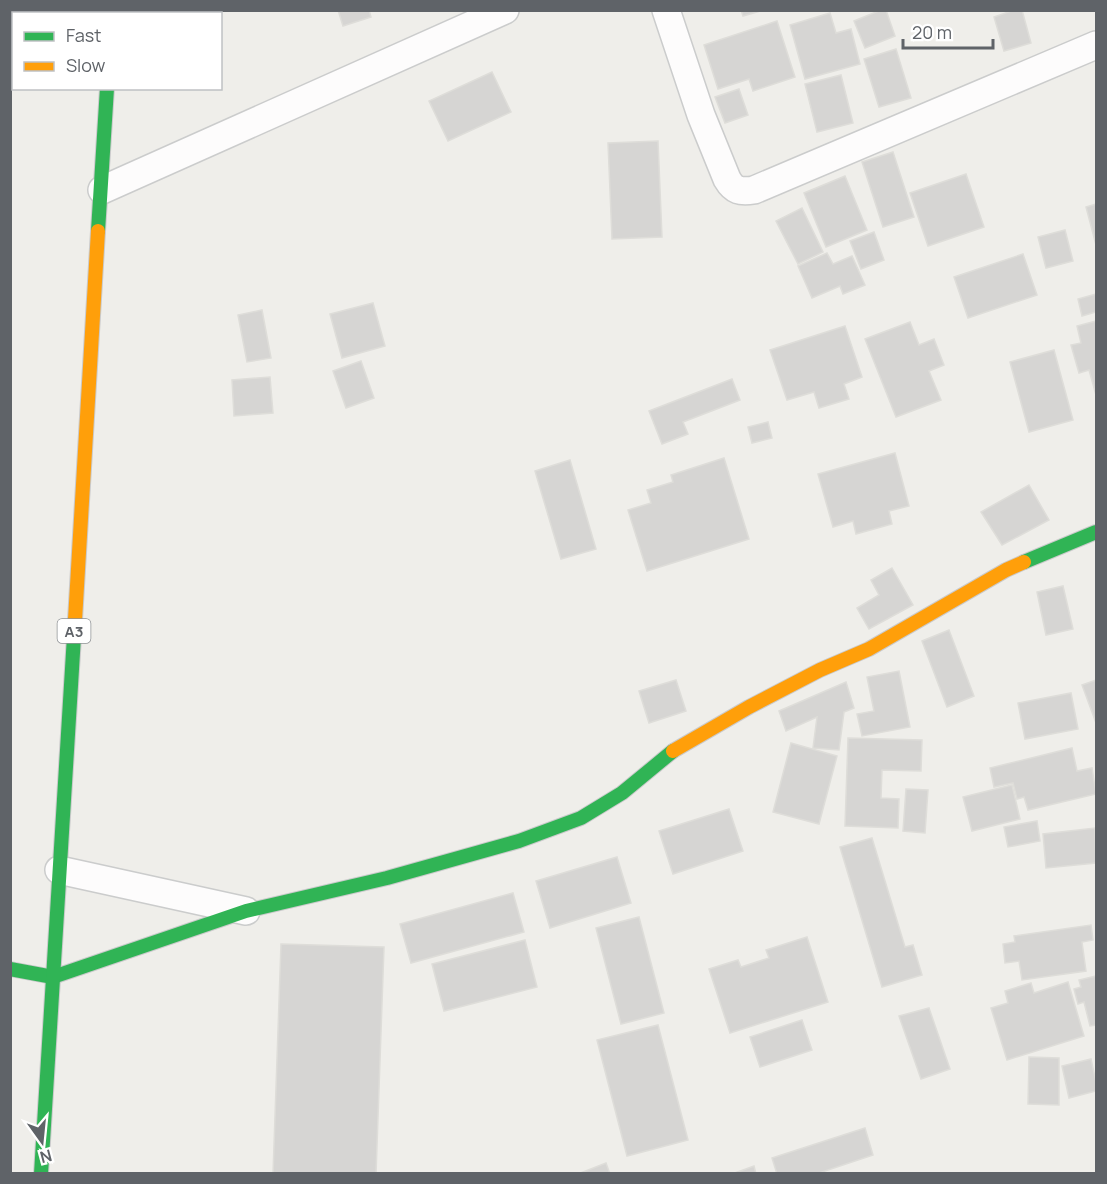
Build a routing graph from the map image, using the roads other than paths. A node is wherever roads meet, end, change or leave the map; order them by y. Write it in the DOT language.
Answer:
graph roads {
  1 [pos="505,10"];
  2 [pos="666,10"];
  3 [pos="1096,45"];
  4 [pos="107,90"];
  5 [pos="102,190"];
  6 [pos="1096,532"];
  7 [pos="59,870"];
  8 [pos="246,911"];
  9 [pos="10,969"];
  10 [pos="52,977"];
  11 [pos="41,1173"];
  1 -- 5 [label="street"];
  2 -- 3 [label="street"];
  4 -- 5 [label="main road, A3"];
  5 -- 7 [label="main road, A3"];
  6 -- 8 [label="main road"];
  7 -- 8 [label="street"];
  7 -- 10 [label="main road, A3"];
  8 -- 10 [label="main road"];
  9 -- 10 [label="main road"];
  10 -- 11 [label="main road, A3"];
}
